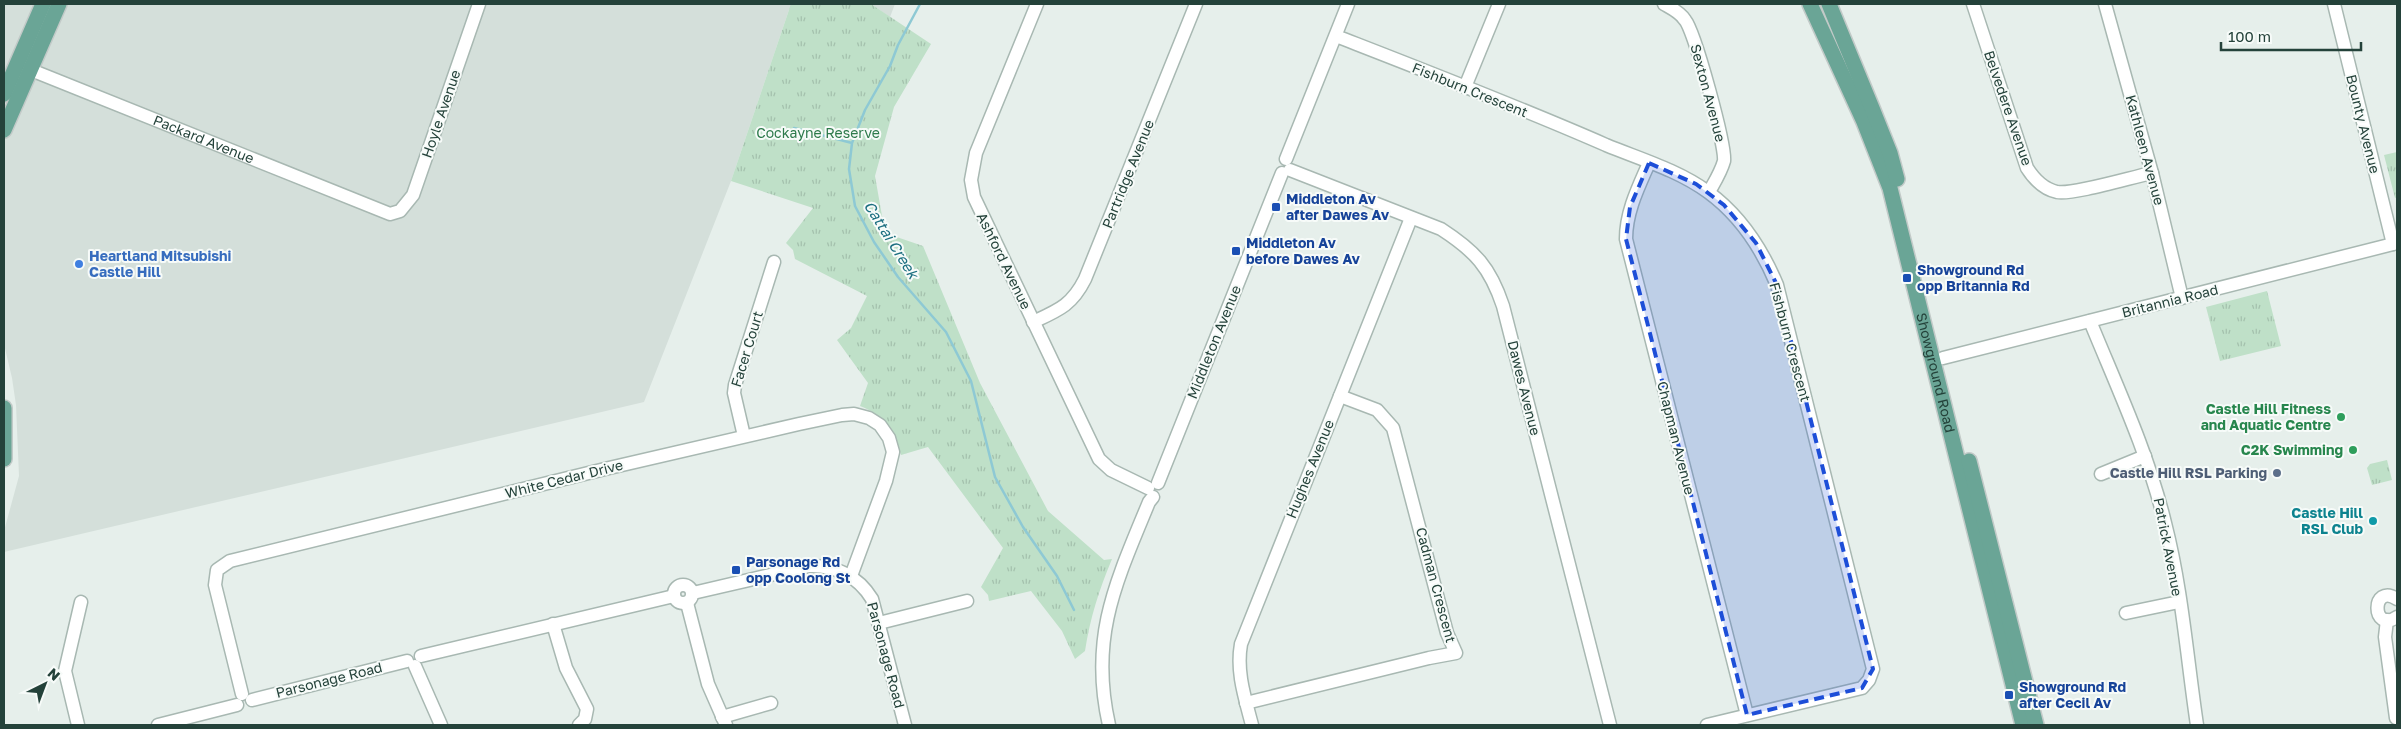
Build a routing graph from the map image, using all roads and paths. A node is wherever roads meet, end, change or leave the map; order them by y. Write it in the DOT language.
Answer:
graph roads {
  1 [pos="43,4"];
  2 [pos="59,4"];
  3 [pos="479,4"];
  4 [pos="1037,4"];
  5 [pos="1196,4"];
  6 [pos="1348,4"];
  7 [pos="1499,4"];
  8 [pos="1664,4"];
  9 [pos="1810,4"];
  10 [pos="1828,4"];
  11 [pos="1973,4"];
  12 [pos="2104,4"];
  13 [pos="2334,4"];
  14 [pos="1336,36"];
  15 [pos="24,67"];
  16 [pos="1465,87"];
  17 [pos="4,94"];
  18 [pos="4,130"];
  19 [pos="1649,163"];
  20 [pos="1286,167"];
  21 [pos="2152,173"];
  22 [pos="1709,192"];
  23 [pos="390,214"];
  24 [pos="1411,218"];
  25 [pos="2395,244"];
  26 [pos="774,262"];
  27 [pos="2182,298"];
  28 [pos="2090,321"];
  29 [pos="1034,322"];
  30 [pos="1943,358"];
  31 [pos="1340,396"];
  32 [pos="4,408"];
  33 [pos="744,436"];
  34 [pos="2145,456"];
  35 [pos="4,458"];
  36 [pos="2100,474"];
  37 [pos="1153,489"];
  38 [pos="851,576"];
  39 [pos="690,598"];
  40 [pos="2397,599"];
  41 [pos="967,601"];
  42 [pos="81,602"];
  43 [pos="2179,602"];
  44 [pos="2126,613"];
  45 [pos="2392,619"];
  46 [pos="879,623"];
  47 [pos="553,624"];
  48 [pos="414,661"];
  49 [pos="244,699"];
  50 [pos="772,703"];
  51 [pos="1246,703"];
  52 [pos="1747,715"];
  53 [pos="724,721"];
  54 [pos="2394,721"];
  55 [pos="78,725"];
  56 [pos="158,725"];
  57 [pos="441,725"];
  58 [pos="579,725"];
  59 [pos="905,725"];
  60 [pos="1109,725"];
  61 [pos="1252,725"];
  62 [pos="1610,725"];
  63 [pos="1707,725"];
  64 [pos="2023,725"];
  65 [pos="2036,725"];
  66 [pos="2197,725"];
  1 -- 15 [label="main road"];
  2 -- 15 [label="main road"];
  3 -- 23 [label="street, Hoyle Avenue"];
  4 -- 29 [label="street, Ashford Avenue"];
  5 -- 29 [label="street, Partridge Avenue"];
  6 -- 14 [label="street, Middleton Avenue"];
  7 -- 16 [label="street"];
  8 -- 22 [label="street, Sexton Avenue"];
  9 -- 64 [label="main road, Showground Road"];
  10 -- 30 [label="main road, Showground Road"];
  11 -- 21 [label="street, Belvedere Avenue"];
  12 -- 21 [label="street, Kathleen Avenue"];
  13 -- 25 [label="street, Bounty Avenue"];
  14 -- 16 [label="street, Fishburn Crescent"];
  14 -- 20 [label="street, Middleton Avenue"];
  15 -- 17 [label="main road"];
  15 -- 18 [label="main road"];
  15 -- 23 [label="street, Packard Avenue"];
  16 -- 19 [label="street, Fishburn Crescent"];
  19 -- 22 [label="street, Fishburn Crescent"];
  19 -- 52 [label="street, Chapman Avenue"];
  20 -- 24 [label="street, Dawes Avenue"];
  20 -- 37 [label="street, Middleton Avenue"];
  21 -- 27 [label="street, Kathleen Avenue"];
  22 -- 52 [label="street, Fishburn Crescent"];
  24 -- 31 [label="street, Hughes Avenue"];
  24 -- 62 [label="street, Dawes Avenue"];
  25 -- 27 [label="street, Britannia Road"];
  26 -- 33 [label="street, Facer Court"];
  27 -- 28 [label="street, Britannia Road"];
  28 -- 30 [label="street, Britannia Road"];
  28 -- 34 [label="street, Patrick Avenue"];
  29 -- 37 [label="street, Ashford Avenue"];
  30 -- 65 [label="main road, Showground Road"];
  31 -- 51 [label="street, Hughes Avenue"];
  31 -- 51 [label="street, Cadman Crescent"];
  32 -- 35 [label="main road"];
  33 -- 38 [label="street, White Cedar Drive"];
  33 -- 49 [label="street, White Cedar Drive"];
  34 -- 36 [label="street"];
  34 -- 43 [label="street, Patrick Avenue"];
  37 -- 60 [label="street, Middleton Avenue"];
  38 -- 39 [label="street, Parsonage Road"];
  38 -- 46 [label="street, Parsonage Road"];
  39 -- 47 [label="street, Parsonage Road"];
  39 -- 53 [label="street"];
  40 -- 45 [label="street"];
  41 -- 46 [label="street"];
  42 -- 55 [label="street"];
  43 -- 44 [label="street"];
  43 -- 66 [label="street, Patrick Avenue"];
  45 -- 54 [label="street"];
  46 -- 59 [label="street, Parsonage Road"];
  47 -- 48 [label="street, Parsonage Road"];
  47 -- 58 [label="street"];
  48 -- 49 [label="street, Parsonage Road"];
  48 -- 57 [label="street"];
  49 -- 56 [label="street, Parsonage Road"];
  50 -- 53 [label="street"];
  51 -- 61 [label="street, Hughes Avenue"];
  52 -- 63 [label="street, Fishburn Crescent"];
}
